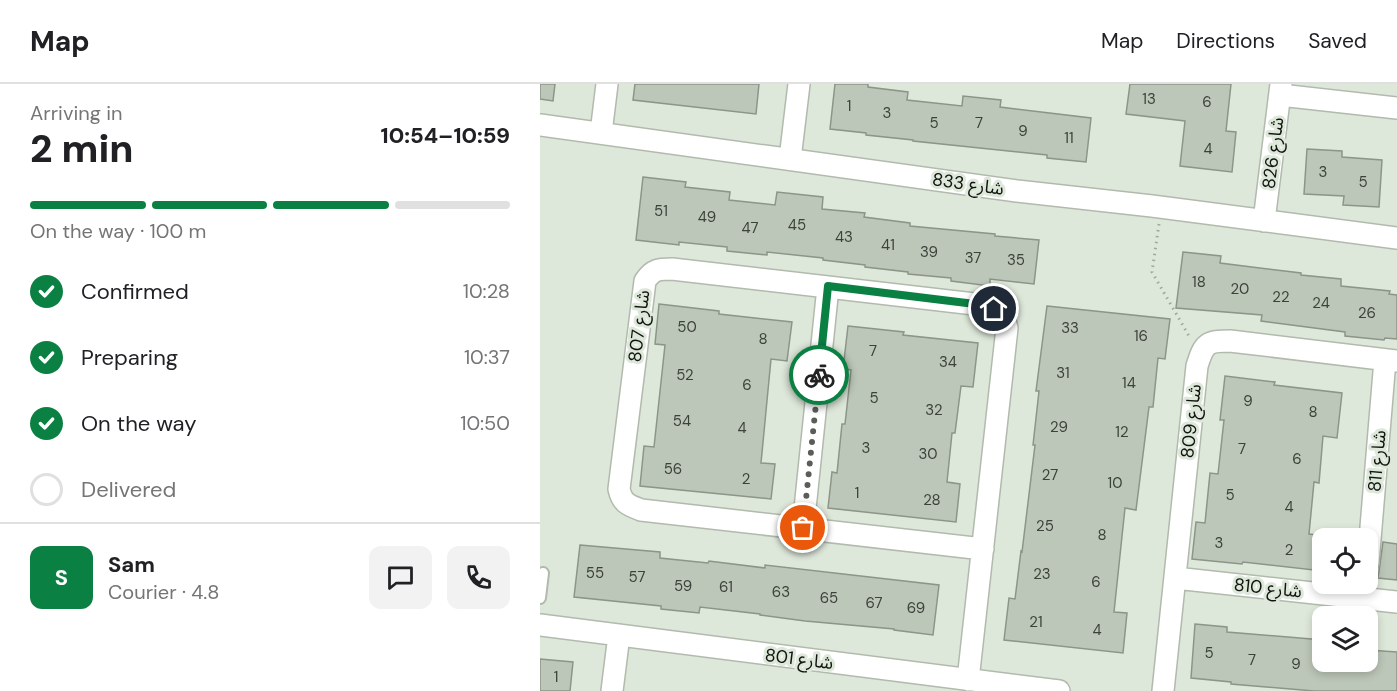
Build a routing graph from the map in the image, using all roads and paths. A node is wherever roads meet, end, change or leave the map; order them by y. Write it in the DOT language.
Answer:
graph roads {
  1 [pos="607,84"];
  2 [pos="799,84"];
  3 [pos="1280,90"];
  4 [pos="1397,108"];
  5 [pos="540,125"];
  6 [pos="602,133"];
  7 [pos="790,159"];
  8 [pos="1161,207"];
  9 [pos="1264,221"];
  10 [pos="1397,238"];
  11 [pos="828,286"];
  12 [pos="1200,356"];
  13 [pos="1391,361"];
  14 [pos="803,528"];
  15 [pos="1372,528"];
  16 [pos="982,549"];
  17 [pos="543,573"];
  18 [pos="1175,578"];
  19 [pos="1312,587"];
  20 [pos="1374,594"];
  21 [pos="540,598"];
  22 [pos="1397,602"];
  23 [pos="540,625"];
  24 [pos="619,635"];
  25 [pos="968,680"];
  26 [pos="612,691"];
  27 [pos="1059,691"];
  28 [pos="1163,691"];
  1 -- 6 [label="street"];
  2 -- 7 [label="street"];
  3 -- 4 [label="street"];
  3 -- 9 [label="street, شارع 826"];
  5 -- 6 [label="street, شارع 833"];
  6 -- 7 [label="street, شارع 833"];
  7 -- 8 [label="street, شارع 833"];
  8 -- 9 [label="street, شارع 833"];
  8 -- 12 [label="path"];
  9 -- 10 [label="street, شارع 833"];
  11 -- 14 [label="street"];
  11 -- 14 [label="street, شارع 807"];
  11 -- 16 [label="street, شارع 807"];
  12 -- 13 [label="street"];
  12 -- 18 [label="street, شارع 809"];
  13 -- 15 [label="street, شارع 811"];
  14 -- 16 [label="street, شارع 807"];
  16 -- 25 [label="street, شارع 807"];
  17 -- 21 [label="lane"];
  18 -- 19 [label="street, شارع 810"];
  18 -- 28 [label="street, شارع 809"];
  20 -- 22 [label="street, شارع 810"];
  23 -- 24 [label="street, شارع 801"];
  24 -- 25 [label="street, شارع 801"];
  24 -- 26 [label="street"];
  25 -- 27 [label="street, شارع 801"];
}
